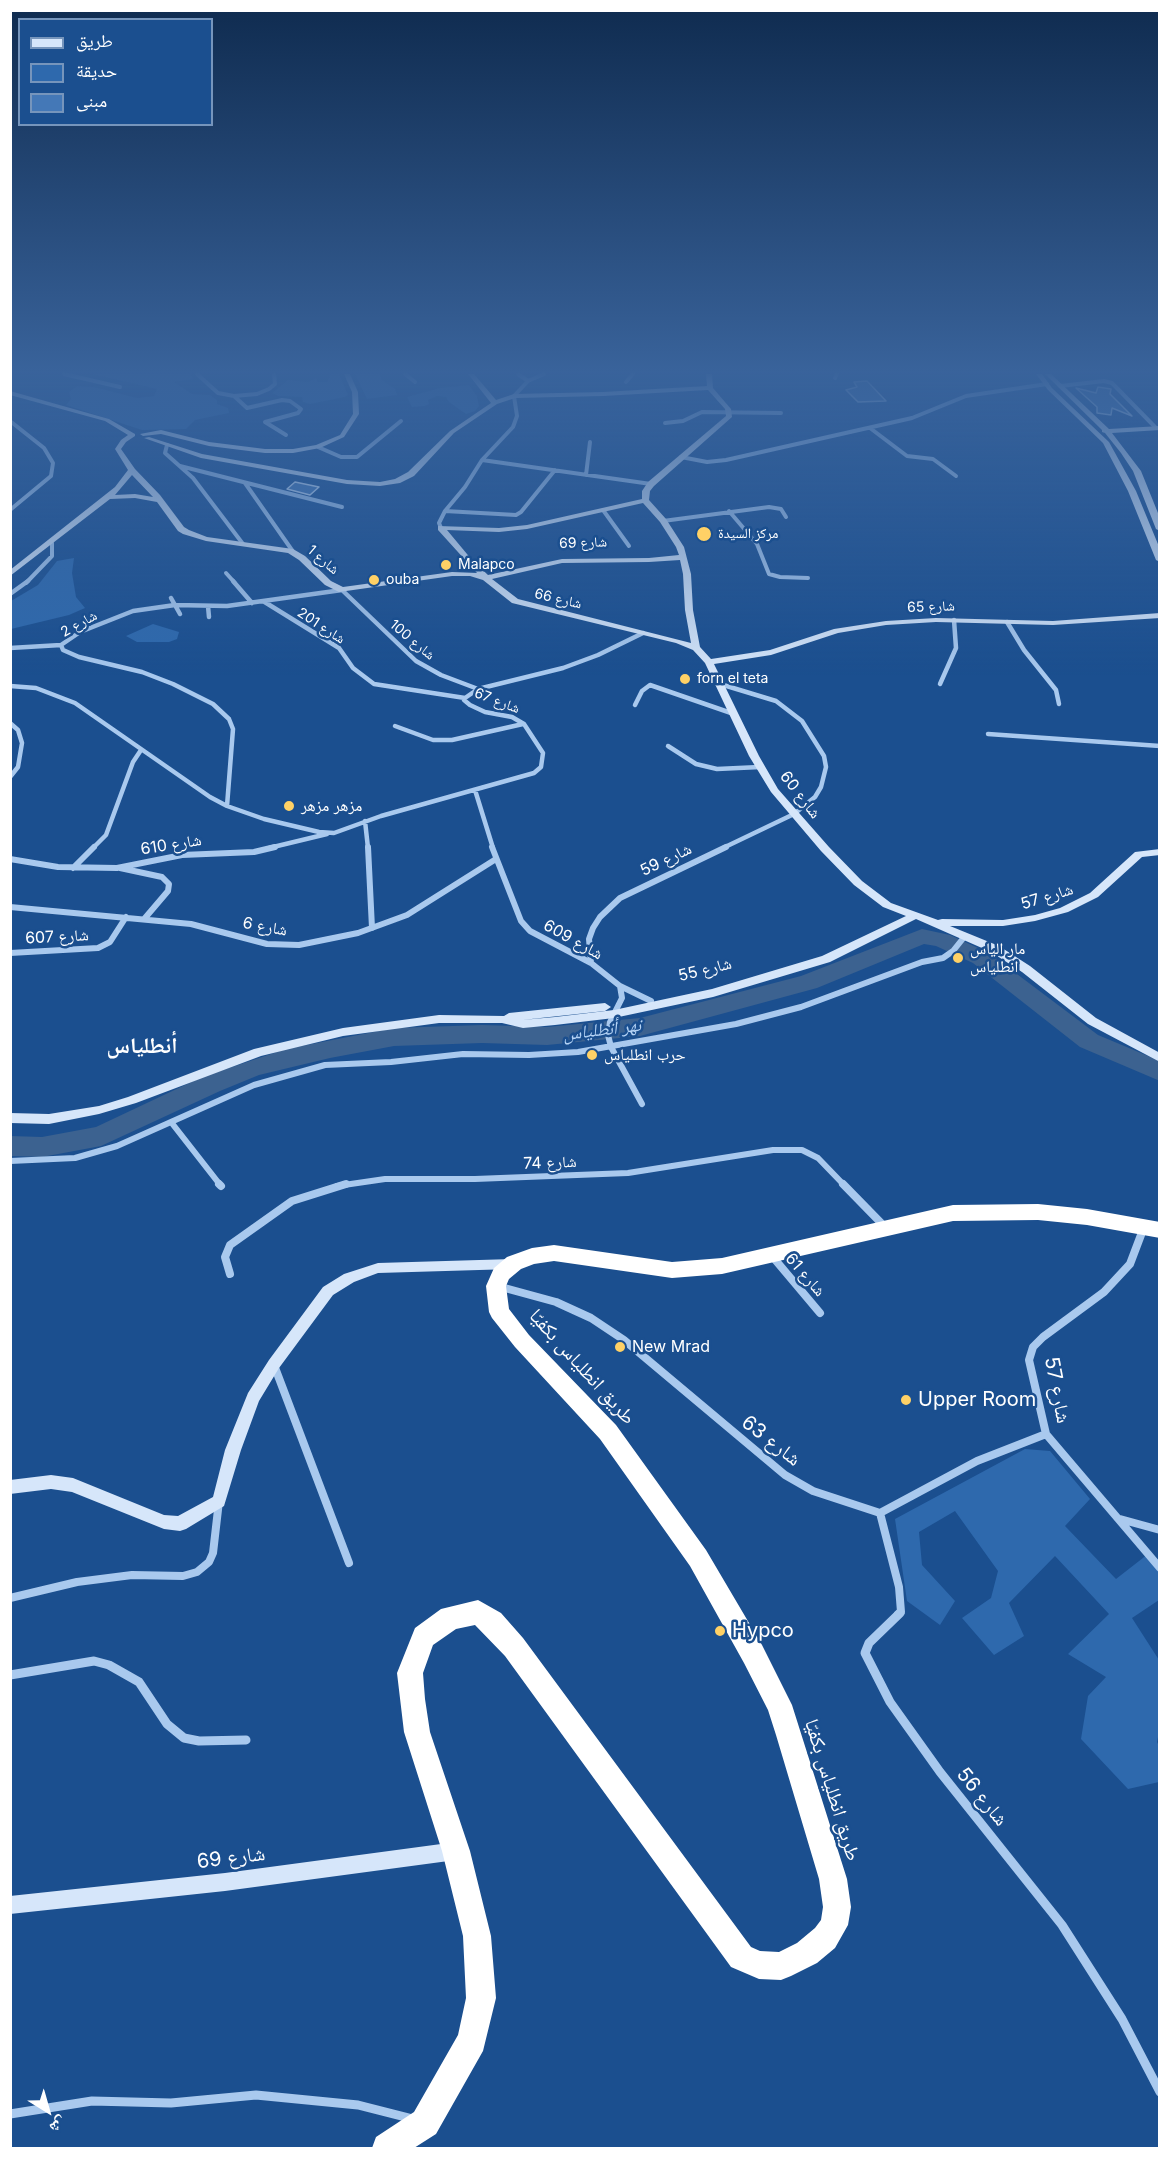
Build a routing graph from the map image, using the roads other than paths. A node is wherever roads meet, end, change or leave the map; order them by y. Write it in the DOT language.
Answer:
graph roads {
  1 [pos="51,475"];
  2 [pos="128,475"];
  3 [pos="136,475"];
  4 [pos="189,475"];
  5 [pos="215,475"];
  6 [pos="306,475"];
  7 [pos="409,475"];
  8 [pos="473,475"];
  9 [pos="551,475"];
  10 [pos="586,475"];
  11 [pos="661,475"];
  12 [pos="1124,475"];
  13 [pos="1139,475"];
  14 [pos="244,482"];
  15 [pos="651,484"];
  16 [pos="118,489"];
  17 [pos="153,493"];
  18 [pos="110,496"];
  19 [pos="159,500"];
  20 [pos="648,504"];
  21 [pos="342,507"];
  22 [pos="10,510"];
  23 [pos="603,510"];
  24 [pos="445,511"];
  25 [pos="729,511"];
  26 [pos="786,517"];
  27 [pos="663,521"];
  28 [pos="1158,522"];
  29 [pos="1145,524"];
  30 [pos="441,528"];
  31 [pos="52,543"];
  32 [pos="243,544"];
  33 [pos="629,546"];
  34 [pos="294,553"];
  35 [pos="683,557"];
  36 [pos="1160,560"];
  37 [pos="226,573"];
  38 [pos="10,574"];
  39 [pos="486,578"];
  40 [pos="808,578"];
  41 [pos="342,590"];
  42 [pos="10,594"];
  43 [pos="171,598"];
  44 [pos="263,601"];
  45 [pos="252,603"];
  46 [pos="175,605"];
  47 [pos="208,606"];
  48 [pos="180,614"];
  49 [pos="1160,615"];
  50 [pos="209,617"];
  51 [pos="954,620"];
  52 [pos="1007,622"];
  53 [pos="644,633"];
  54 [pos="61,645"];
  55 [pos="10,648"];
  56 [pos="696,648"];
  57 [pos="709,662"];
  58 [pos="720,684"];
  59 [pos="940,684"];
  60 [pos="10,686"];
  61 [pos="478,689"];
  62 [pos="465,698"];
  63 [pos="1059,704"];
  64 [pos="635,705"];
  65 [pos="735,715"];
  66 [pos="10,723"];
  67 [pos="524,724"];
  68 [pos="394,726"];
  69 [pos="988,734"];
  70 [pos="668,746"];
  71 [pos="1160,746"];
  72 [pos="141,750"];
  73 [pos="760,766"];
  74 [pos="10,777"];
  75 [pos="475,790"];
  76 [pos="227,806"];
  77 [pos="794,814"];
  78 [pos="365,821"];
  79 [pos="334,833"];
  80 [pos="1160,852"];
  81 [pos="496,859"];
  82 [pos="10,860"];
  83 [pos="73,868"];
  84 [pos="117,868"];
  85 [pos="10,907"];
  86 [pos="126,916"];
  87 [pos="915,916"];
  88 [pos="145,918"];
  89 [pos="986,923"];
  90 [pos="372,928"];
  91 [pos="963,939"];
  92 [pos="980,942"];
  93 [pos="10,953"];
  94 [pos="591,963"];
  95 [pos="620,986"];
  96 [pos="651,1001"];
  97 [pos="614,1014"];
  98 [pos="611,1047"];
  99 [pos="1160,1058"];
  100 [pos="642,1104"];
  101 [pos="10,1118"];
  102 [pos="171,1122"];
  103 [pos="10,1161"];
  104 [pos="221,1186"];
  105 [pos="886,1227"];
  106 [pos="1152,1228"];
  107 [pos="770,1254"];
  108 [pos="514,1263"];
  109 [pos="230,1274"];
  110 [pos="496,1286"];
  111 [pos="820,1313"];
  112 [pos="274,1364"];
  113 [pos="1046,1434"];
  114 [pos="10,1487"];
  115 [pos="219,1501"];
  116 [pos="880,1513"];
  117 [pos="1119,1519"];
  118 [pos="1160,1530"];
  119 [pos="349,1563"];
  120 [pos="1160,1568"];
  121 [pos="10,1598"];
  122 [pos="10,1675"];
  123 [pos="246,1740"];
  124 [pos="456,1851"];
  125 [pos="10,1905"];
  126 [pos="1160,2092"];
  127 [pos="10,2114"];
  128 [pos="425,2122"];
  129 [pos="387,2148"];
  1 -- 22 [label="street"];
  2 -- 16 [label="street"];
  3 -- 17 [label="street, شارع 1"];
  4 -- 32 [label="street"];
  5 -- 14 [label="street"];
  6 -- 7 [label="street"];
  8 -- 24 [label="street"];
  9 -- 24 [label="street"];
  10 -- 15 [label="street"];
  11 -- 15 [label="street"];
  12 -- 29 [label="street"];
  13 -- 28 [label="street"];
  14 -- 21 [label="street"];
  14 -- 34 [label="street"];
  15 -- 20 [label="street"];
  16 -- 17 [label="street"];
  16 -- 18 [label="street"];
  17 -- 19 [label="street, شارع 1"];
  18 -- 19 [label="street"];
  18 -- 31 [label="street"];
  19 -- 32 [label="street, شارع 1"];
  20 -- 23 [label="street"];
  20 -- 27 [label="street"];
  23 -- 30 [label="street"];
  23 -- 33 [label="street"];
  24 -- 30 [label="street"];
  25 -- 26 [label="street"];
  25 -- 27 [label="street"];
  25 -- 40 [label="street"];
  27 -- 35 [label="street"];
  28 -- 29 [label="street"];
  29 -- 36 [label="street"];
  30 -- 39 [label="street, شارع 66"];
  31 -- 38 [label="street"];
  31 -- 42 [label="street"];
  32 -- 34 [label="street, شارع 1"];
  34 -- 41 [label="street, شارع 1"];
  35 -- 39 [label="street, شارع 69"];
  35 -- 56 [label="street"];
  37 -- 45 [label="street"];
  39 -- 41 [label="street, شارع 1"];
  39 -- 53 [label="street, شارع 66"];
  41 -- 44 [label="street, شارع 2"];
  41 -- 61 [label="street, شارع 100"];
  43 -- 46 [label="street"];
  44 -- 45 [label="street, شارع 2"];
  44 -- 62 [label="street, شارع 201"];
  45 -- 47 [label="street, شارع 2"];
  46 -- 47 [label="street, شارع 2"];
  46 -- 48 [label="street"];
  46 -- 54 [label="street, شارع 2"];
  47 -- 50 [label="street"];
  49 -- 52 [label="street, شارع 65"];
  51 -- 52 [label="street, شارع 65"];
  51 -- 57 [label="street, شارع 65"];
  51 -- 59 [label="street"];
  52 -- 63 [label="street"];
  53 -- 56 [label="street, شارع 66"];
  53 -- 61 [label="street, شارع 67"];
  54 -- 55 [label="street"];
  54 -- 76 [label="street, شارع 2"];
  56 -- 57 [label="street, شارع 60"];
  57 -- 58 [label="street, شارع 60"];
  58 -- 65 [label="street, شارع 60"];
  58 -- 77 [label="street, شارع 59"];
  60 -- 72 [label="street"];
  61 -- 62 [label="street, شارع 67"];
  62 -- 67 [label="street, شارع 67"];
  64 -- 65 [label="street"];
  65 -- 73 [label="street, شارع 60"];
  66 -- 74 [label="street"];
  67 -- 68 [label="street"];
  67 -- 75 [label="street, شارع 67"];
  69 -- 71 [label="street"];
  70 -- 73 [label="street"];
  72 -- 76 [label="street"];
  72 -- 83 [label="street"];
  73 -- 77 [label="street, شارع 60"];
  75 -- 78 [label="street"];
  75 -- 81 [label="street, شارع 609"];
  76 -- 79 [label="street"];
  77 -- 87 [label="street, شارع 60"];
  77 -- 94 [label="street, شارع 59"];
  78 -- 79 [label="street"];
  78 -- 90 [label="street"];
  79 -- 84 [label="street, شارع 610"];
  80 -- 89 [label="street, شارع 57"];
  81 -- 90 [label="street, شارع 6"];
  81 -- 94 [label="street, شارع 609"];
  82 -- 83 [label="street, شارع 610"];
  83 -- 84 [label="street, شارع 610"];
  84 -- 88 [label="street"];
  85 -- 86 [label="street, شارع 6"];
  86 -- 88 [label="street, شارع 6"];
  86 -- 93 [label="street, شارع 607"];
  87 -- 89 [label="street, شارع 57"];
  87 -- 91 [label="street"];
  87 -- 96 [label="street, شارع 55"];
  87 -- 97 [label="street"];
  88 -- 90 [label="street, شارع 6"];
  89 -- 92 [label="street"];
  91 -- 92 [label="street"];
  91 -- 98 [label="street"];
  92 -- 99 [label="street"];
  94 -- 95 [label="street, شارع 609"];
  95 -- 96 [label="street, شارع 609"];
  95 -- 97 [label="street"];
  96 -- 97 [label="street, شارع 55"];
  97 -- 98 [label="street"];
  97 -- 101 [label="street"];
  98 -- 100 [label="street"];
  98 -- 102 [label="street"];
  102 -- 103 [label="street"];
  102 -- 104 [label="street"];
  105 -- 106 [label="highway"];
  105 -- 107 [label="highway"];
  105 -- 109 [label="street, شارع 74"];
  106 -- 113 [label="street, شارع 57"];
  107 -- 108 [label="highway"];
  107 -- 111 [label="street, شارع 61"];
  108 -- 110 [label="highway"];
  108 -- 112 [label="street"];
  110 -- 116 [label="street, شارع 63"];
  110 -- 124 [label="highway, طريق انطلياس بكفيّا"];
  112 -- 115 [label="street"];
  112 -- 119 [label="street"];
  113 -- 116 [label="street"];
  113 -- 117 [label="street, شارع 57"];
  114 -- 115 [label="street"];
  115 -- 121 [label="street"];
  116 -- 126 [label="street, شارع 56"];
  117 -- 118 [label="street"];
  117 -- 120 [label="street, شارع 57"];
  122 -- 123 [label="street"];
  124 -- 125 [label="street, شارع 69"];
  124 -- 128 [label="highway, طريق انطلياس بكفيّا"];
  127 -- 128 [label="street"];
  128 -- 129 [label="highway, طريق انطلياس بكفيّا"];
}
